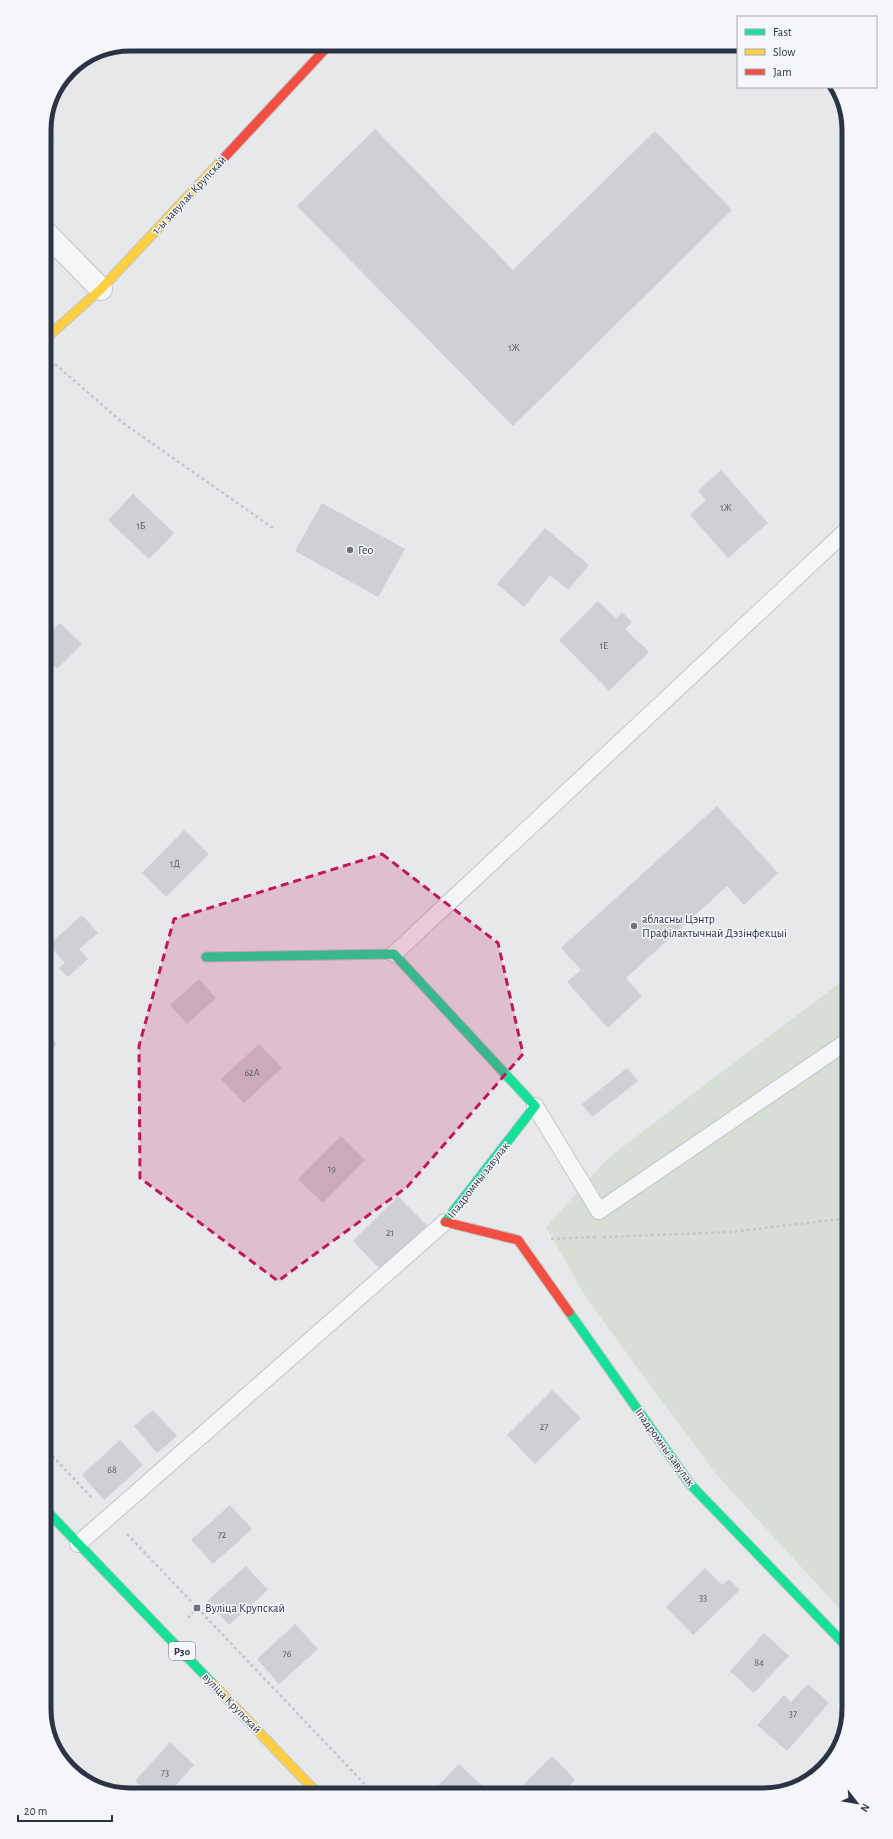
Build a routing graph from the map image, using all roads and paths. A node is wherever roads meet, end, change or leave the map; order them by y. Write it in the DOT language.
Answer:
graph roads {
  1 [pos="323,51"];
  2 [pos="51,238"];
  3 [pos="101,289"];
  4 [pos="51,334"];
  5 [pos="51,361"];
  6 [pos="273,528"];
  7 [pos="842,535"];
  8 [pos="394,954"];
  9 [pos="206,957"];
  10 [pos="842,1045"];
  11 [pos="535,1106"];
  12 [pos="842,1219"];
  13 [pos="445,1222"];
  14 [pos="518,1240"];
  15 [pos="51,1454"];
  16 [pos="51,1515"];
  17 [pos="109,1516"];
  18 [pos="78,1544"];
  19 [pos="842,1642"];
  20 [pos="312,1788"];
  21 [pos="368,1788"];
  1 -- 3 [label="street, 1-ы завулак Крупскай"];
  2 -- 3 [label="street"];
  3 -- 4 [label="street, 1-ы завулак Крупскай"];
  5 -- 6 [label="path"];
  7 -- 8 [label="lane"];
  8 -- 9 [label="street"];
  8 -- 11 [label="street"];
  10 -- 11 [label="lane"];
  11 -- 13 [label="street, Іпадромны завулак"];
  12 -- 14 [label="path"];
  13 -- 14 [label="street, Іпадромны завулак"];
  13 -- 17 [label="lane"];
  14 -- 19 [label="street, Іпадромны завулак"];
  15 -- 17 [label="path"];
  16 -- 18 [label="street, вуліца Крупскай / Р30"];
  17 -- 18 [label="lane"];
  17 -- 21 [label="path"];
  18 -- 20 [label="street, вуліца Крупскай / Р30"];
}
